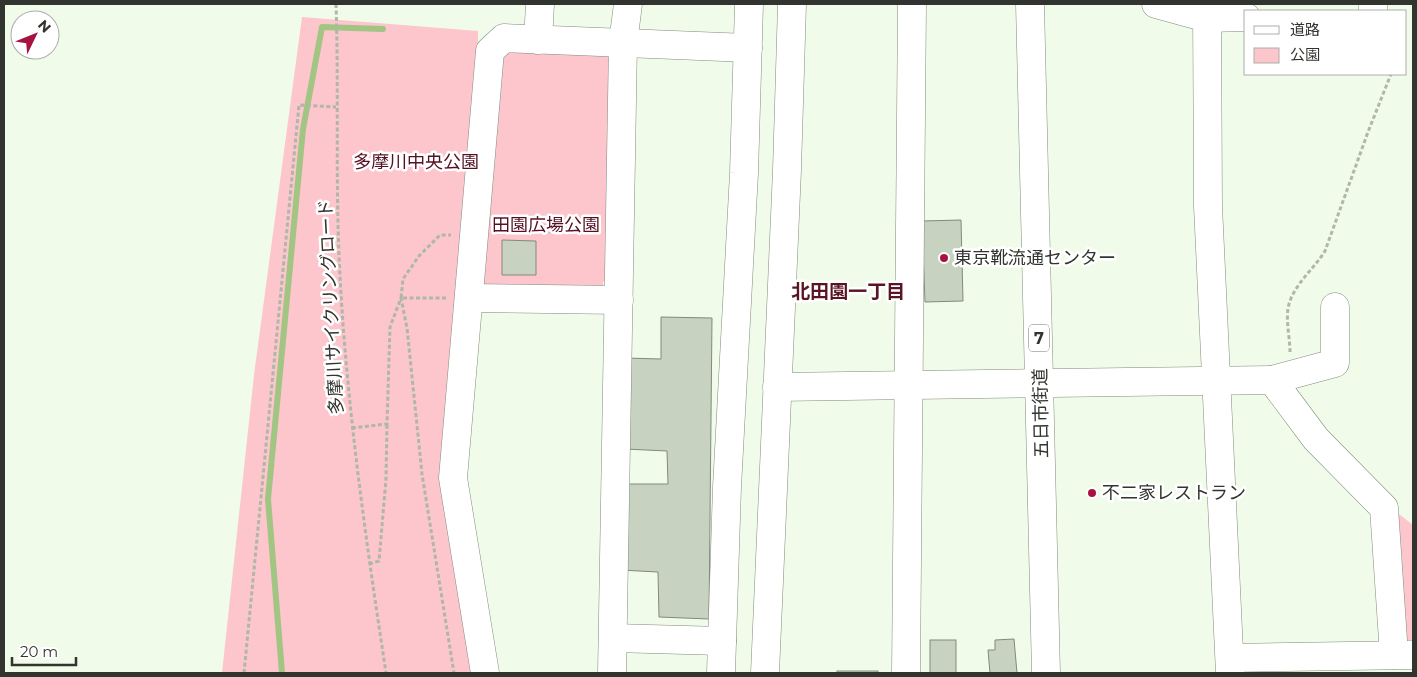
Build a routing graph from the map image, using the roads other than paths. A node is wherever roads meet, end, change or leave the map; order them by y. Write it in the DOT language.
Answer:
graph roads {
  1 [pos="540,4"];
  2 [pos="628,4"];
  3 [pos="749,4"];
  4 [pos="792,4"];
  5 [pos="912,4"];
  6 [pos="1030,4"];
  7 [pos="1156,4"];
  8 [pos="1207,11"];
  9 [pos="1244,17"];
  10 [pos="538,40"];
  11 [pos="623,43"];
  12 [pos="748,48"];
  13 [pos="469,298"];
  14 [pos="619,300"];
  15 [pos="1335,306"];
  16 [pos="1283,377"];
  17 [pos="1216,382"];
  18 [pos="1040,384"];
  19 [pos="910,386"];
  20 [pos="776,387"];
  21 [pos="613,638"];
  22 [pos="722,641"];
  23 [pos="1404,655"];
  24 [pos="1230,666"];
  25 [pos="485,673"];
  26 [pos="612,673"];
  27 [pos="721,673"];
  28 [pos="765,673"];
  29 [pos="906,673"];
  30 [pos="1046,673"];
  1 -- 10 [label="street"];
  2 -- 11 [label="street"];
  3 -- 12 [label="street"];
  4 -- 20 [label="street"];
  5 -- 19 [label="street"];
  6 -- 18 [label="street, 五日市街道 / 7"];
  7 -- 8 [label="street"];
  8 -- 9 [label="street"];
  8 -- 17 [label="street"];
  10 -- 11 [label="street"];
  10 -- 13 [label="street"];
  11 -- 12 [label="street"];
  11 -- 14 [label="street"];
  12 -- 22 [label="street"];
  13 -- 14 [label="street"];
  13 -- 25 [label="street"];
  14 -- 21 [label="street"];
  15 -- 16 [label="street"];
  16 -- 17 [label="street"];
  16 -- 23 [label="street"];
  17 -- 18 [label="street"];
  17 -- 24 [label="street"];
  18 -- 19 [label="street"];
  18 -- 30 [label="street, 五日市街道 / 7"];
  19 -- 20 [label="street"];
  19 -- 29 [label="street"];
  20 -- 28 [label="street"];
  21 -- 22 [label="street"];
  21 -- 26 [label="street"];
  22 -- 27 [label="street"];
  23 -- 24 [label="street"];
}
